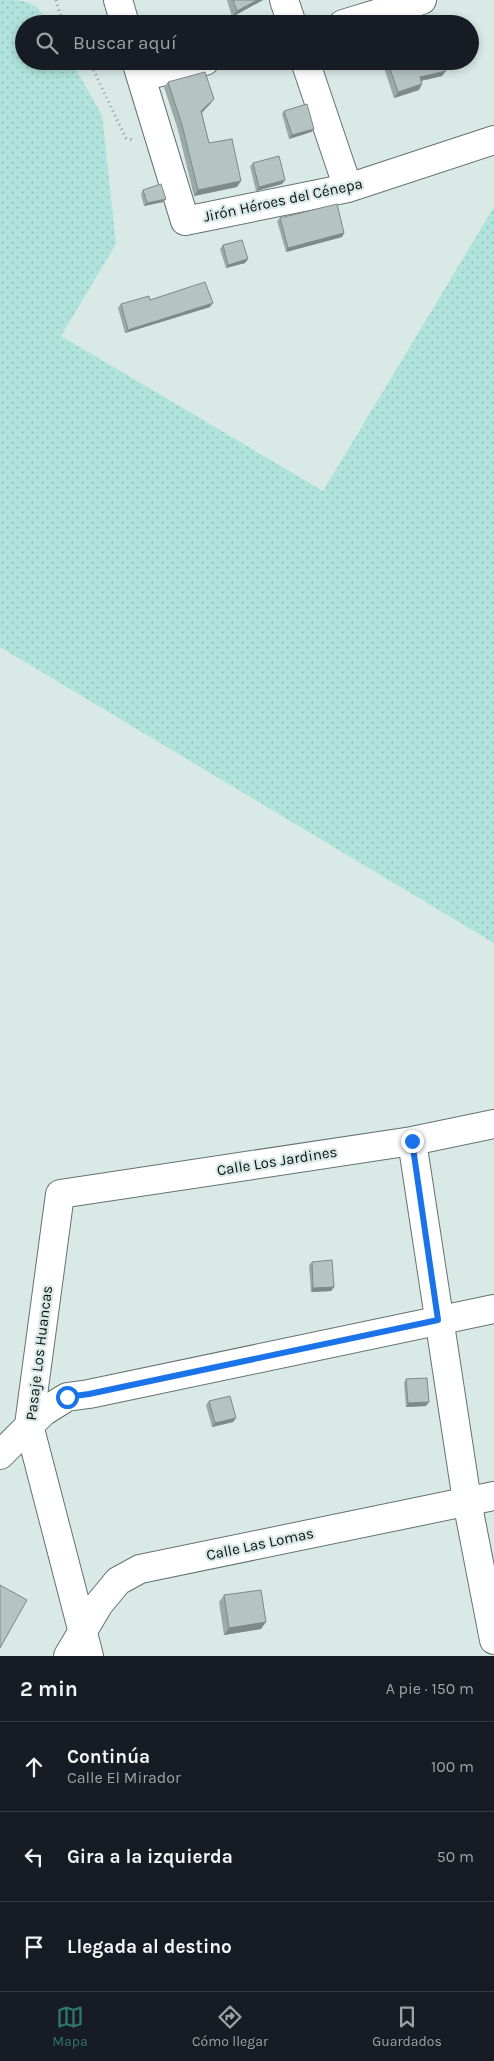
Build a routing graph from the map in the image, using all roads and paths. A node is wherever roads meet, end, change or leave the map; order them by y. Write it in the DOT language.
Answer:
graph roads {
  1 [pos="56,0"];
  2 [pos="118,0"];
  3 [pos="284,0"];
  4 [pos="422,0"];
  5 [pos="61,15"];
  6 [pos="122,15"];
  7 [pos="289,15"];
  8 [pos="373,15"];
  9 [pos="93,70"];
  10 [pos="139,70"];
  11 [pos="308,70"];
  12 [pos="494,140"];
  13 [pos="164,152"];
  14 [pos="348,188"];
  15 [pos="494,1124"];
  16 [pos="412,1141"];
  17 [pos="60,1194"];
  18 [pos="494,1308"];
  19 [pos="438,1320"];
  20 [pos="30,1425"];
  21 [pos="0,1455"];
  22 [pos="494,1496"];
  23 [pos="467,1502"];
  24 [pos="118,1581"];
  25 [pos="70,1586"];
  26 [pos="494,1640"];
  27 [pos="86,1644"];
  28 [pos="68,1656"];
  1 -- 5 [label="path"];
  2 -- 6 [label="street"];
  3 -- 7 [label="street"];
  4 -- 8 [label="street"];
  9 -- 13 [label="path"];
  10 -- 13 [label="street"];
  11 -- 14 [label="street"];
  12 -- 14 [label="street, Jirón Héroes del Cénepa"];
  13 -- 14 [label="street, Jirón Héroes del Cénepa"];
  15 -- 16 [label="street, Calle Los Jardines"];
  16 -- 17 [label="street, Calle Los Jardines"];
  16 -- 19 [label="street"];
  17 -- 20 [label="street, Pasaje Los Huancas"];
  18 -- 19 [label="street"];
  19 -- 20 [label="street"];
  19 -- 23 [label="street"];
  20 -- 21 [label="street"];
  20 -- 25 [label="street, Pasaje Los Huancas"];
  22 -- 23 [label="street, Calle Las Lomas"];
  23 -- 24 [label="street, Calle Las Lomas"];
  23 -- 26 [label="street"];
  24 -- 25 [label="street"];
  24 -- 27 [label="street, Calle Las Lomas"];
  25 -- 27 [label="street, Pasaje Los Huancas"];
  27 -- 28 [label="street, Calle Las Lomas"];
}
